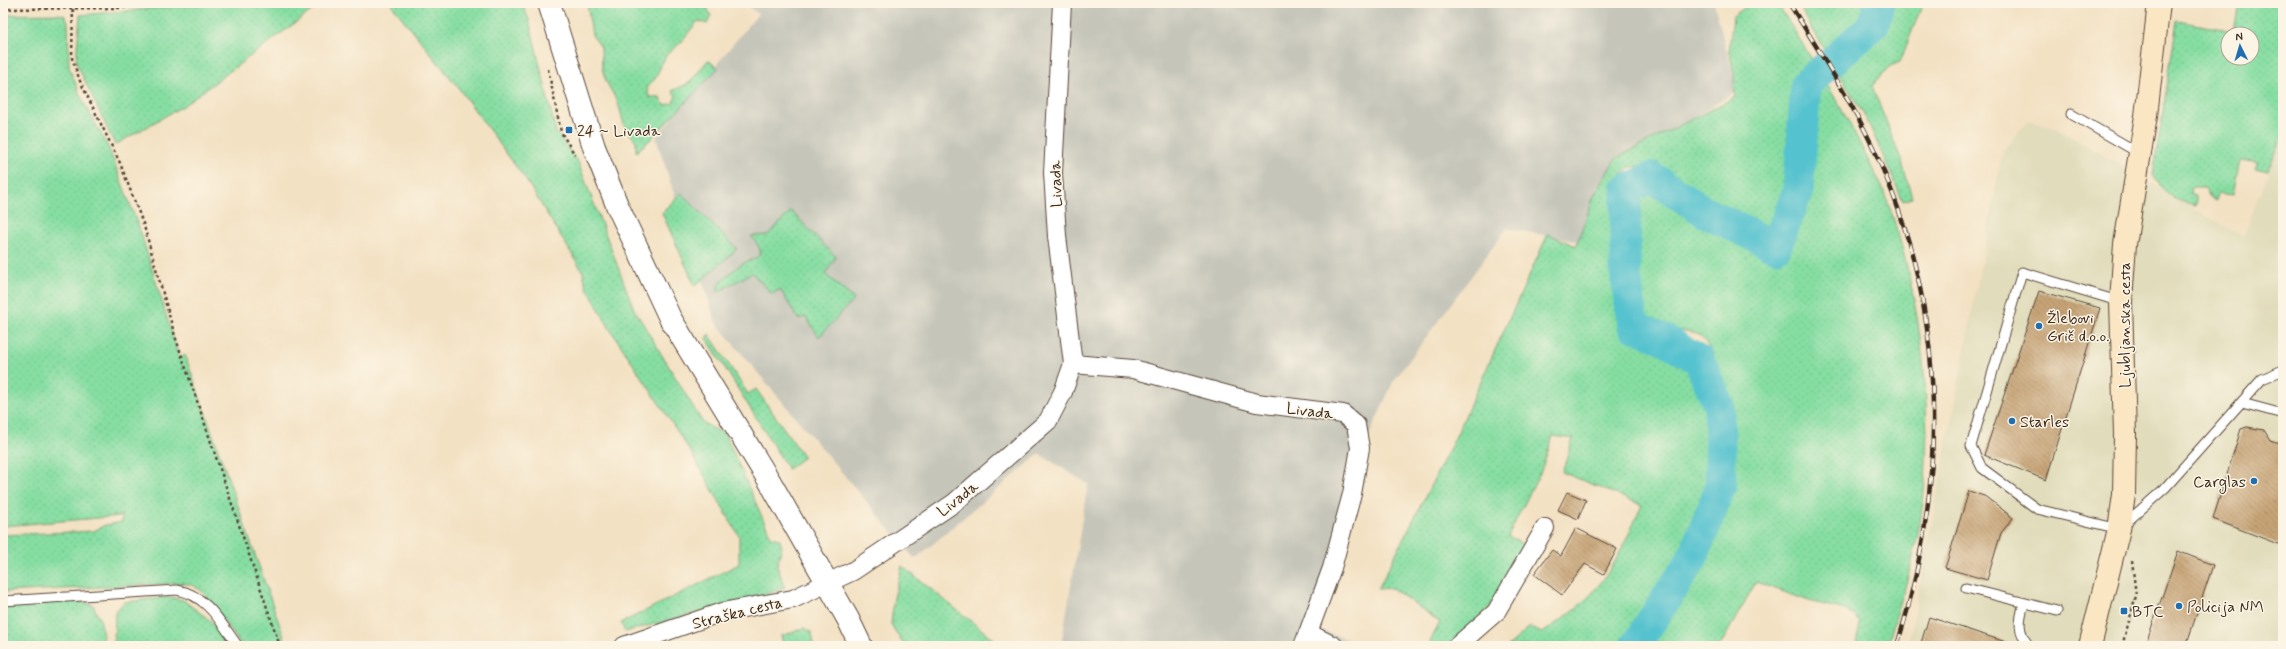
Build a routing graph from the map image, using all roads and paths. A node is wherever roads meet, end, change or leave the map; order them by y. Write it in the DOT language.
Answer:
graph roads {
  1 [pos="73,3"];
  2 [pos="115,3"];
  3 [pos="173,3"];
  4 [pos="550,3"];
  5 [pos="1062,3"];
  6 [pos="2159,3"];
  7 [pos="115,8"];
  8 [pos="3,9"];
  9 [pos="72,9"];
  10 [pos="547,67"];
  11 [pos="2070,114"];
  12 [pos="566,142"];
  13 [pos="2139,153"];
  14 [pos="2121,302"];
  15 [pos="1072,364"];
  16 [pos="2283,370"];
  17 [pos="2242,403"];
  18 [pos="2283,414"];
  19 [pos="1545,528"];
  20 [pos="2119,529"];
  21 [pos="2133,555"];
  22 [pos="826,583"];
  23 [pos="1966,588"];
  24 [pos="3,601"];
  25 [pos="2024,603"];
  26 [pos="2057,611"];
  27 [pos="1306,639"];
  28 [pos="238,646"];
  29 [pos="280,646"];
  30 [pos="624,646"];
  31 [pos="861,646"];
  32 [pos="1334,646"];
  33 [pos="1457,646"];
  34 [pos="2029,646"];
  35 [pos="2090,646"];
  36 [pos="2122,646"];
  1 -- 9 [label="path"];
  2 -- 7 [label="path"];
  3 -- 7 [label="path"];
  4 -- 22 [label="street"];
  5 -- 15 [label="street, Livada"];
  6 -- 13 [label="main road, Ljubljanska cesta"];
  7 -- 9 [label="path"];
  8 -- 9 [label="path"];
  9 -- 29 [label="path"];
  10 -- 12 [label="path"];
  11 -- 13 [label="lane"];
  13 -- 14 [label="main road, Ljubljanska cesta"];
  14 -- 20 [label="main road, Ljubljanska cesta"];
  14 -- 20 [label="lane"];
  15 -- 22 [label="street, Livada"];
  15 -- 27 [label="street, Livada"];
  16 -- 17 [label="lane"];
  17 -- 18 [label="lane"];
  17 -- 20 [label="lane"];
  19 -- 33 [label="street"];
  20 -- 35 [label="main road, Ljubljanska cesta"];
  21 -- 36 [label="path"];
  22 -- 30 [label="street, Straška cesta"];
  22 -- 31 [label="street"];
  23 -- 25 [label="lane"];
  24 -- 28 [label="lane"];
  25 -- 26 [label="lane"];
  25 -- 34 [label="lane"];
  27 -- 32 [label="street"];
}
